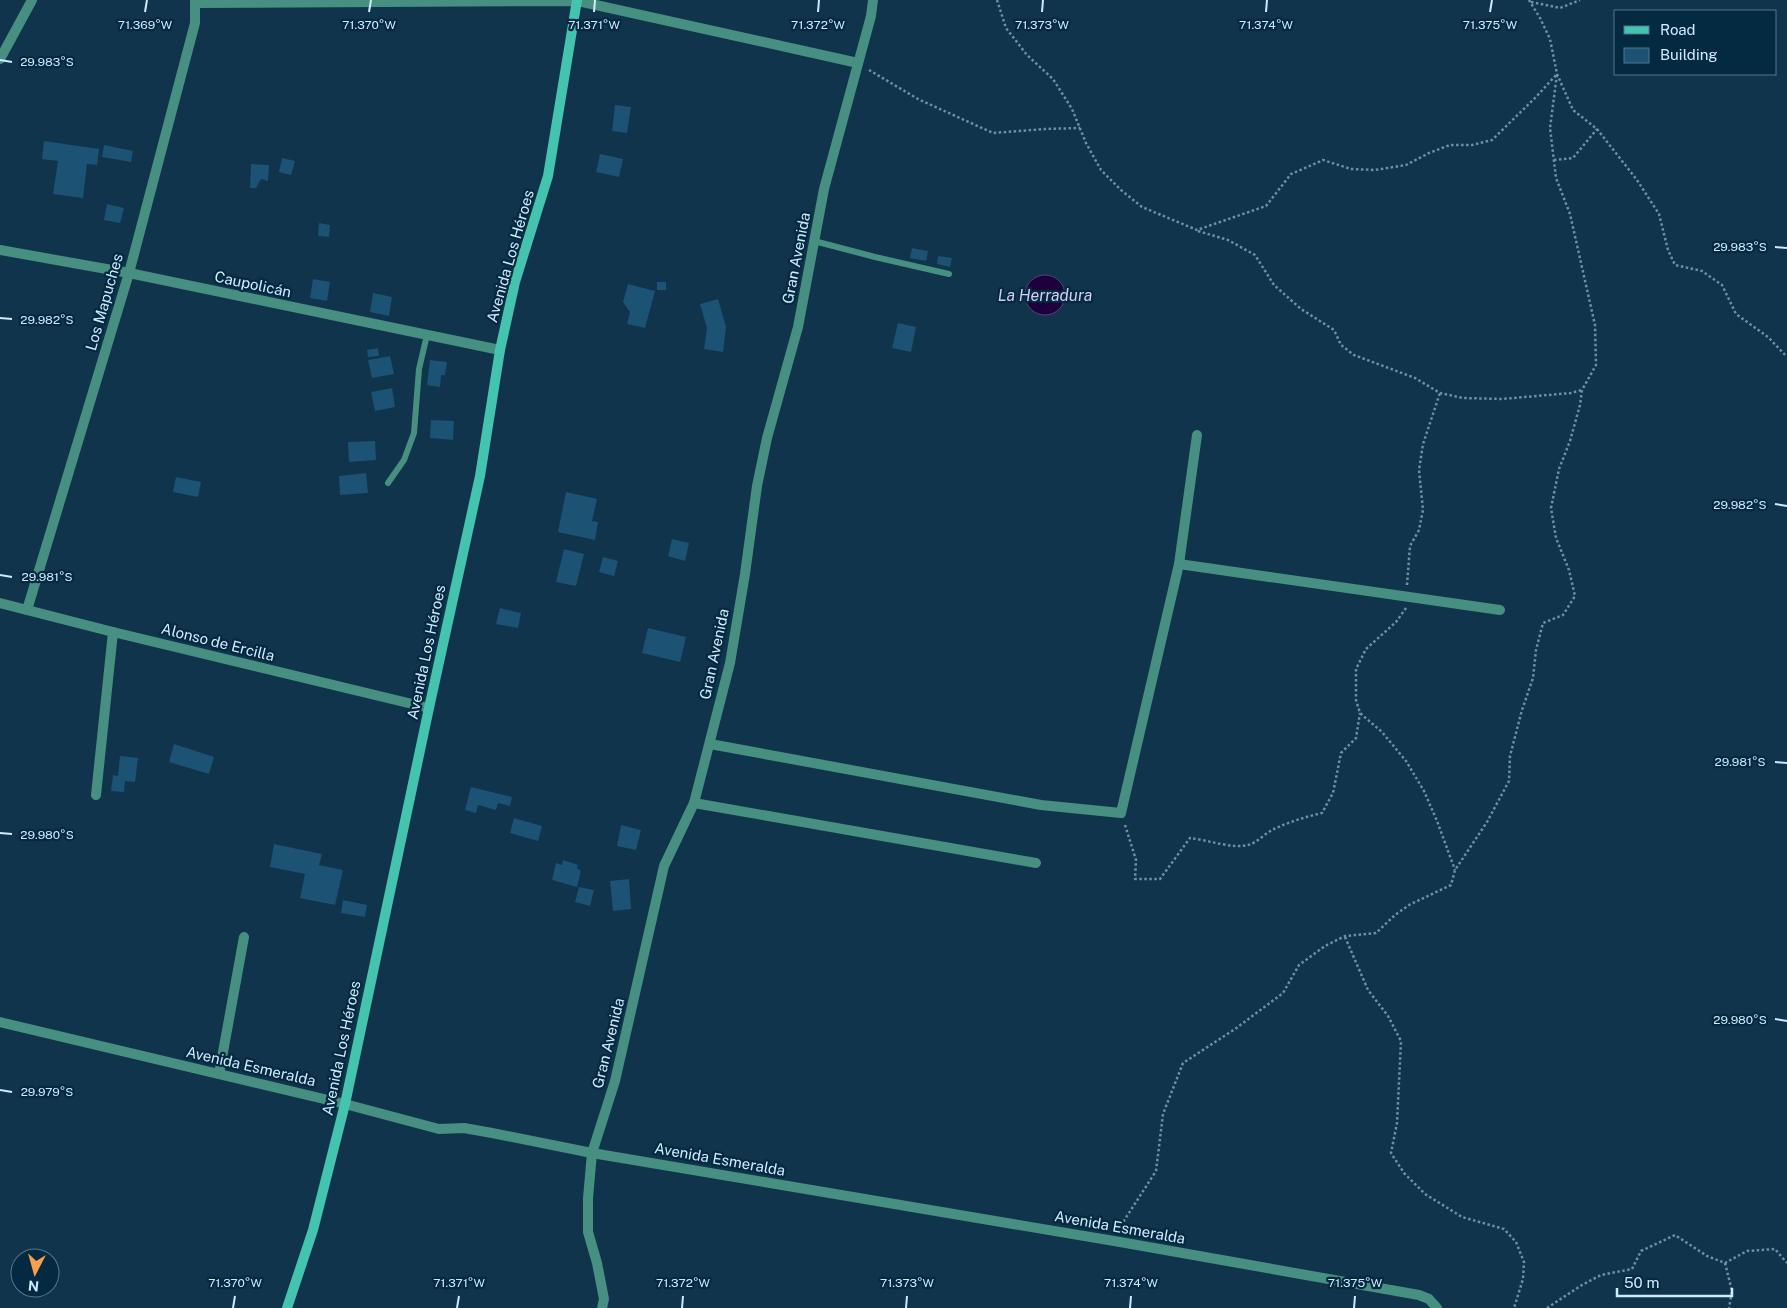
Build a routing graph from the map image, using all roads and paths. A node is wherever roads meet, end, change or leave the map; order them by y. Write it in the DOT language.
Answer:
graph roads {
  1 [pos="32,0"];
  2 [pos="578,0"];
  3 [pos="873,0"];
  4 [pos="997,0"];
  5 [pos="1580,0"];
  6 [pos="195,1"];
  7 [pos="1530,1"];
  8 [pos="0,59"];
  9 [pos="858,63"];
  10 [pos="1556,74"];
  11 [pos="1080,128"];
  12 [pos="1597,129"];
  13 [pos="1554,160"];
  14 [pos="1197,230"];
  15 [pos="814,241"];
  16 [pos="0,250"];
  17 [pos="129,274"];
  18 [pos="949,274"];
  19 [pos="427,335"];
  20 [pos="500,350"];
  21 [pos="1787,357"];
  22 [pos="1582,390"];
  23 [pos="1440,393"];
  24 [pos="1197,436"];
  25 [pos="388,483"];
  26 [pos="1180,564"];
  27 [pos="1406,597"];
  28 [pos="0,602"];
  29 [pos="27,610"];
  30 [pos="1500,610"];
  31 [pos="113,632"];
  32 [pos="429,708"];
  33 [pos="1360,713"];
  34 [pos="710,744"];
  35 [pos="96,795"];
  36 [pos="694,803"];
  37 [pos="1121,813"];
  38 [pos="1036,863"];
  39 [pos="1455,870"];
  40 [pos="1345,936"];
  41 [pos="244,937"];
  42 [pos="0,1022"];
  43 [pos="219,1074"];
  44 [pos="345,1104"];
  45 [pos="592,1153"];
  46 [pos="1120,1242"];
  47 [pos="1725,1263"];
  48 [pos="1787,1263"];
  49 [pos="287,1308"];
  50 [pos="602,1308"];
  51 [pos="1437,1308"];
  52 [pos="1514,1308"];
  53 [pos="1547,1308"];
  54 [pos="1729,1308"];
  1 -- 8 [label="street"];
  2 -- 6 [label="street"];
  2 -- 9 [label="street"];
  2 -- 20 [label="street, Avenida Los Héroes"];
  3 -- 9 [label="street, Gran Avenida"];
  4 -- 11 [label="path"];
  5 -- 7 [label="path"];
  6 -- 17 [label="street, Los Mapuches"];
  7 -- 10 [label="path"];
  9 -- 11 [label="path"];
  9 -- 15 [label="street, Gran Avenida"];
  10 -- 12 [label="path"];
  10 -- 13 [label="path"];
  10 -- 14 [label="path"];
  11 -- 14 [label="path"];
  12 -- 13 [label="path"];
  12 -- 21 [label="path"];
  13 -- 22 [label="path"];
  14 -- 23 [label="path"];
  15 -- 18 [label="lane"];
  15 -- 34 [label="street, Gran Avenida"];
  16 -- 17 [label="street, Caupolicán"];
  17 -- 19 [label="street, Caupolicán"];
  17 -- 29 [label="street, Los Mapuches"];
  19 -- 20 [label="street, Caupolicán"];
  19 -- 25 [label="lane"];
  20 -- 32 [label="street, Avenida Los Héroes"];
  22 -- 23 [label="path"];
  22 -- 39 [label="path"];
  23 -- 27 [label="path"];
  24 -- 26 [label="street"];
  26 -- 27 [label="street"];
  26 -- 37 [label="street"];
  27 -- 30 [label="street"];
  27 -- 33 [label="path"];
  28 -- 29 [label="street, Alonso de Ercilla"];
  29 -- 31 [label="street, Alonso de Ercilla"];
  31 -- 32 [label="street, Alonso de Ercilla"];
  31 -- 35 [label="street"];
  32 -- 44 [label="street, Avenida Los Héroes"];
  33 -- 37 [label="path"];
  33 -- 39 [label="path"];
  34 -- 36 [label="street, Gran Avenida"];
  34 -- 37 [label="street"];
  36 -- 38 [label="street"];
  36 -- 45 [label="street, Gran Avenida"];
  39 -- 40 [label="path"];
  40 -- 46 [label="path"];
  40 -- 52 [label="path"];
  41 -- 43 [label="street"];
  42 -- 43 [label="street, Avenida Esmeralda"];
  43 -- 44 [label="street, Avenida Esmeralda"];
  44 -- 45 [label="street, Avenida Esmeralda"];
  44 -- 49 [label="street, Avenida Los Héroes"];
  45 -- 46 [label="street, Avenida Esmeralda"];
  45 -- 50 [label="street, Gran Avenida"];
  46 -- 51 [label="street, Avenida Esmeralda"];
  47 -- 48 [label="path"];
  47 -- 53 [label="path"];
  47 -- 54 [label="path"];
}
